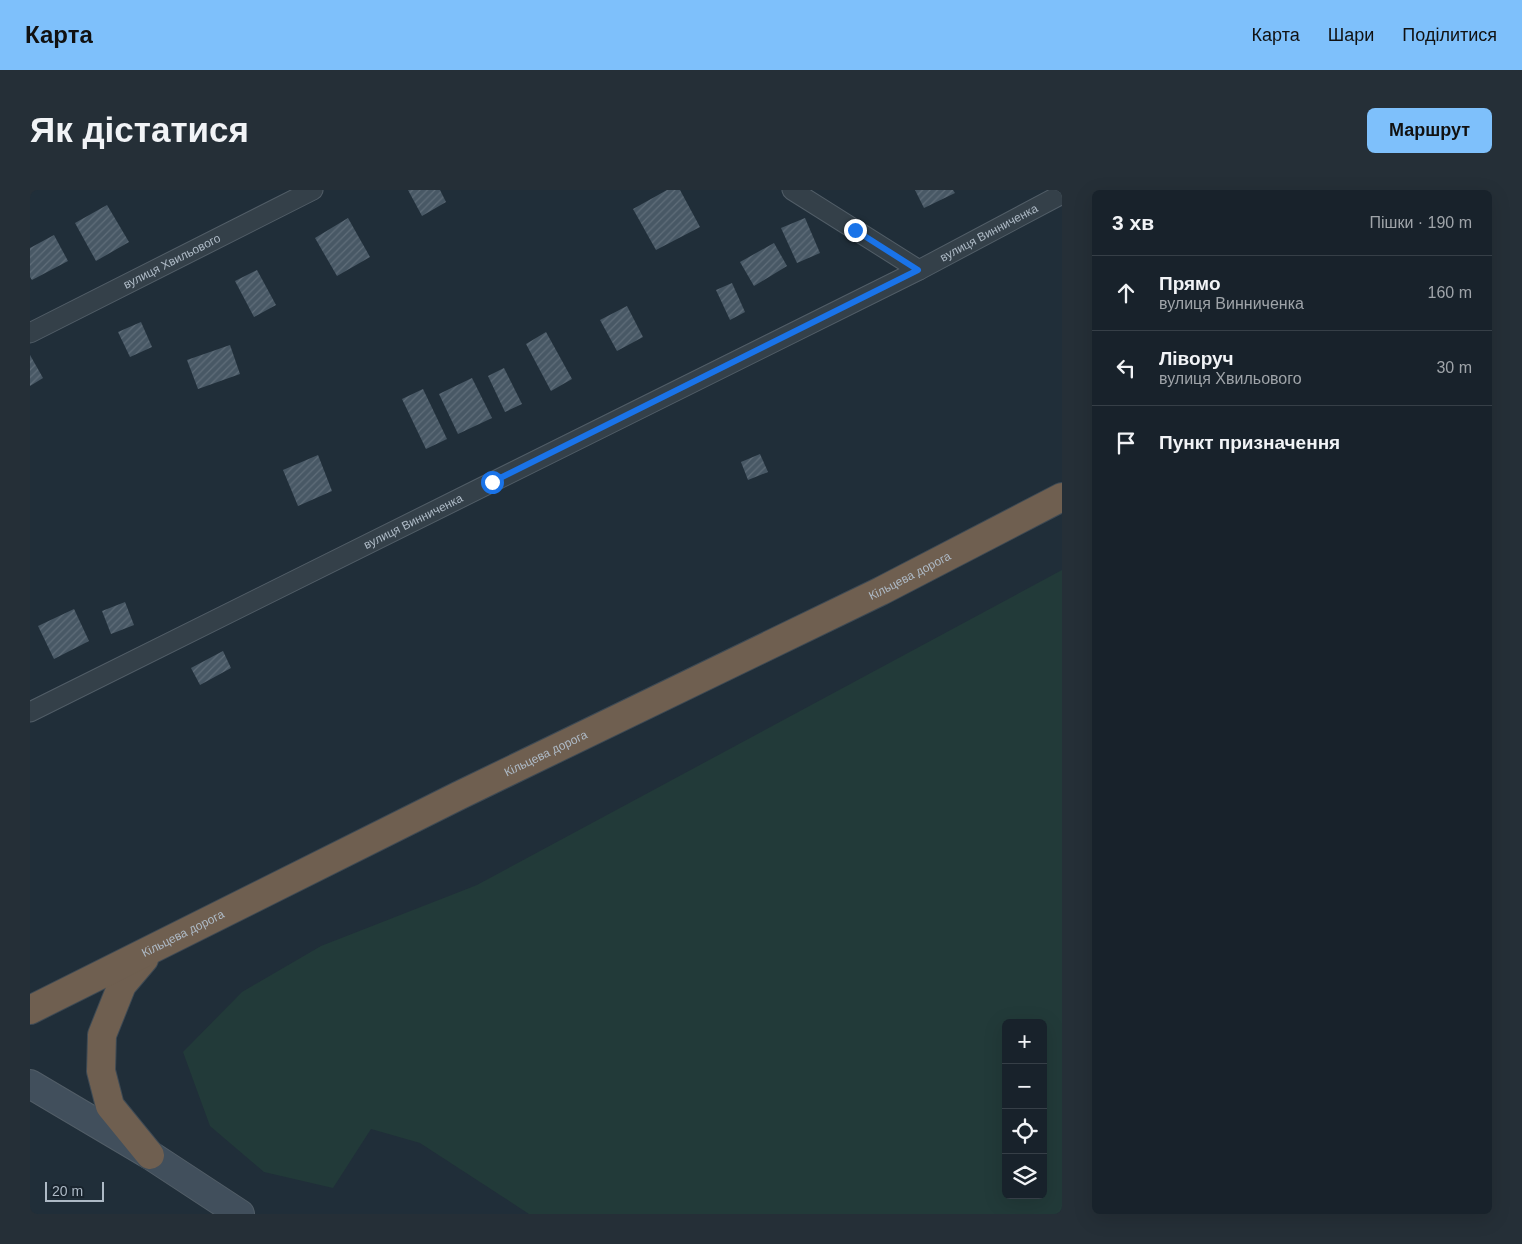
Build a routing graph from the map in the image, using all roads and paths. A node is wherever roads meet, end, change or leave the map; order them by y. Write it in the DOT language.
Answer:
graph roads {
  1 [pos="313,190"];
  2 [pos="792,190"];
  3 [pos="1062,194"];
  4 [pos="918,270"];
  5 [pos="30,332"];
  6 [pos="1062,497"];
  7 [pos="30,712"];
  8 [pos="150,951"];
  9 [pos="30,1010"];
  10 [pos="30,1084"];
  11 [pos="150,1155"];
  12 [pos="240,1214"];
  1 -- 5 [label="street, вулиця Хвильового"];
  2 -- 4 [label="street"];
  3 -- 4 [label="street, вулиця Винниченка"];
  4 -- 7 [label="street, вулиця Винниченка"];
  6 -- 8 [label="highway, Кільцева дорога"];
  8 -- 9 [label="highway, Кільцева дорога"];
  8 -- 11 [label="highway"];
  10 -- 11 [label="street"];
  11 -- 12 [label="street"];
}
